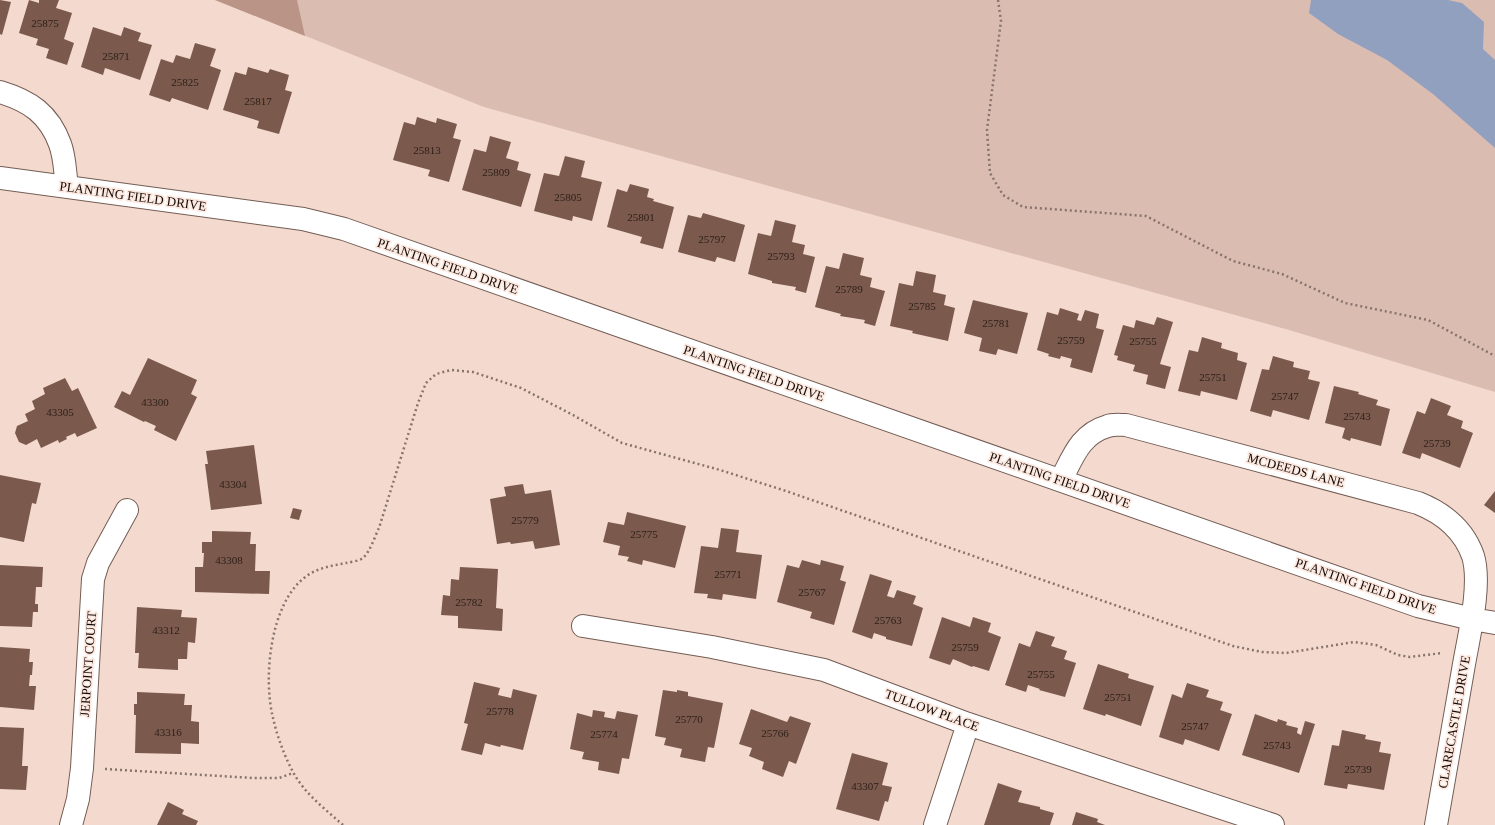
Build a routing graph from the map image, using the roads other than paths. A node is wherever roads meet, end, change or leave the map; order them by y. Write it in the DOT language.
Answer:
graph roads {
  1 [pos="0,92"];
  2 [pos="0,178"];
  3 [pos="67,187"];
  4 [pos="1061,480"];
  5 [pos="127,510"];
  6 [pos="1472,619"];
  7 [pos="1495,623"];
  8 [pos="582,626"];
  9 [pos="968,724"];
  10 [pos="71,825"];
  11 [pos="935,825"];
  12 [pos="1273,825"];
  13 [pos="1436,825"];
  1 -- 3 [label="street"];
  2 -- 3 [label="street, PLANTING FIELD DRIVE"];
  3 -- 4 [label="street, PLANTING FIELD DRIVE"];
  4 -- 6 [label="street, PLANTING FIELD DRIVE"];
  4 -- 6 [label="street, MCDEEDS LANE"];
  5 -- 10 [label="street, JERPOINT COURT"];
  6 -- 7 [label="street, PLANTING FIELD DRIVE"];
  6 -- 13 [label="street, CLARECASTLE DRIVE"];
  8 -- 9 [label="street, TULLOW PLACE"];
  9 -- 11 [label="street"];
  9 -- 12 [label="street, TULLOW PLACE"];
}
